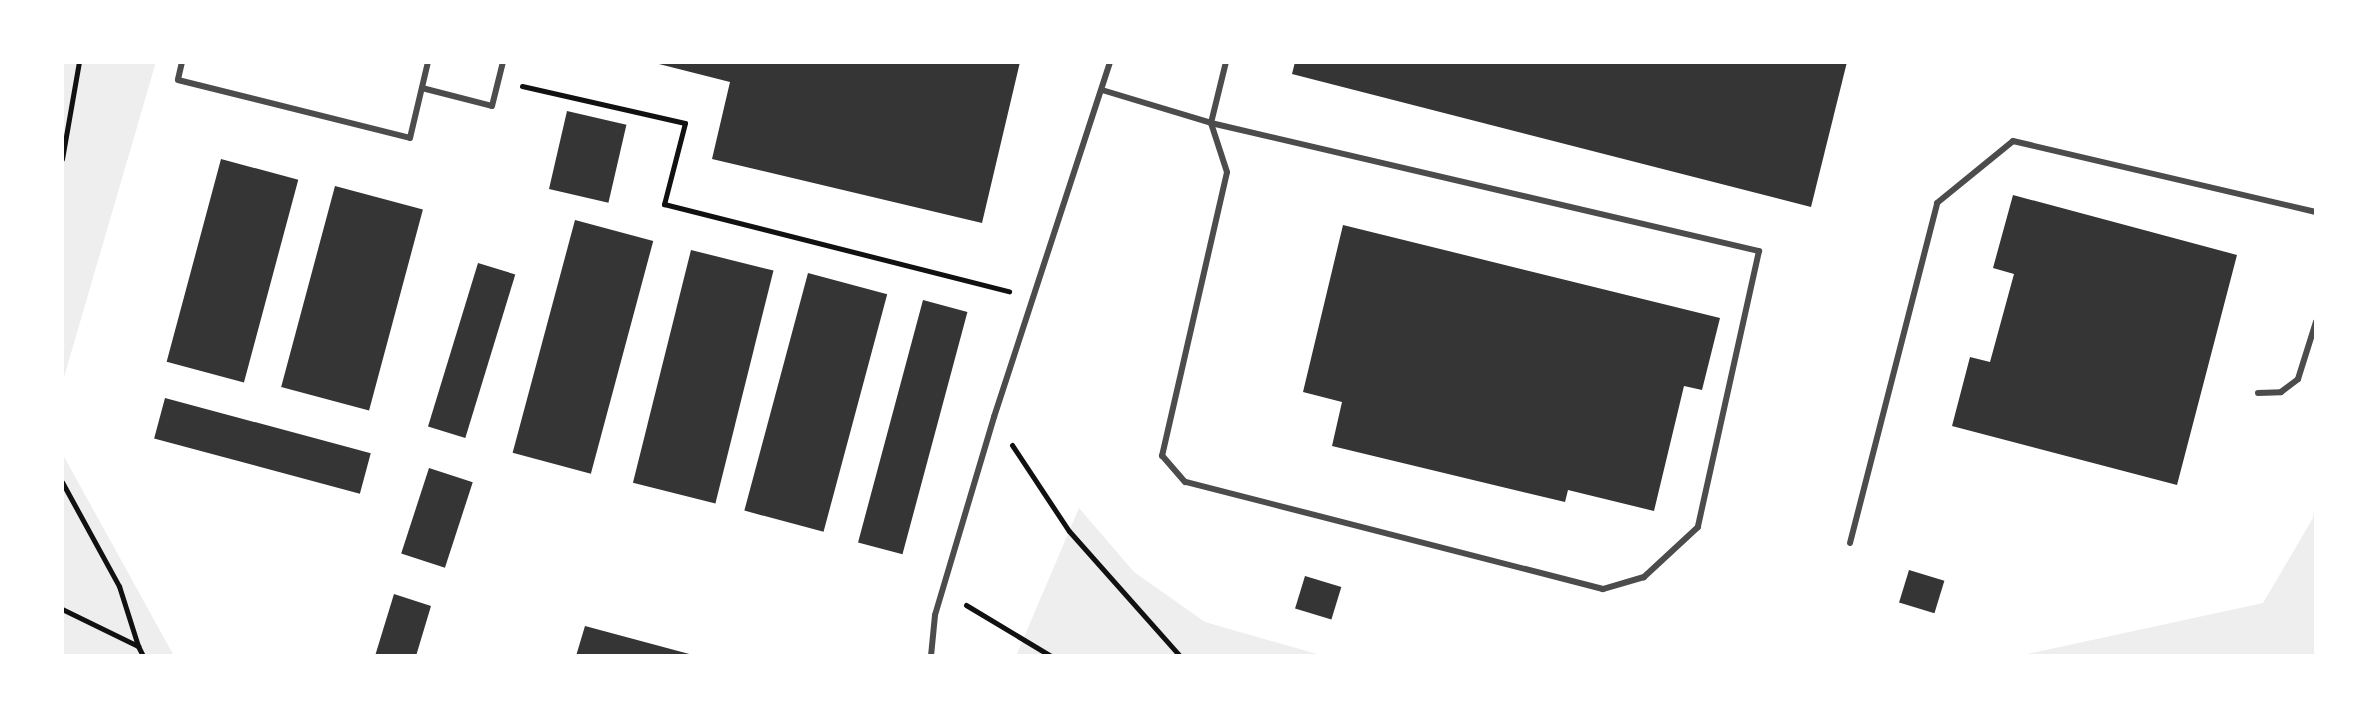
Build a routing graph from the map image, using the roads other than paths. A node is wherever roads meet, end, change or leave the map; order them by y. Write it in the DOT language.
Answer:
graph roads {
  1 [pos="182,62"];
  2 [pos="428,62"];
  3 [pos="503,62"];
  4 [pos="1110,62"];
  5 [pos="1226,62"];
  6 [pos="422,88"];
  7 [pos="1102,90"];
  8 [pos="1211,123"];
  9 [pos="2316,212"];
  10 [pos="2316,322"];
  11 [pos="2258,393"];
  12 [pos="1850,543"];
  13 [pos="931,656"];
  1 -- 6 [label="lane"];
  2 -- 6 [label="lane"];
  3 -- 6 [label="lane"];
  4 -- 7 [label="lane"];
  5 -- 8 [label="lane"];
  7 -- 8 [label="lane"];
  7 -- 13 [label="lane"];
  8 -- 8 [label="lane"];
  9 -- 12 [label="lane"];
  10 -- 11 [label="lane"];
}
